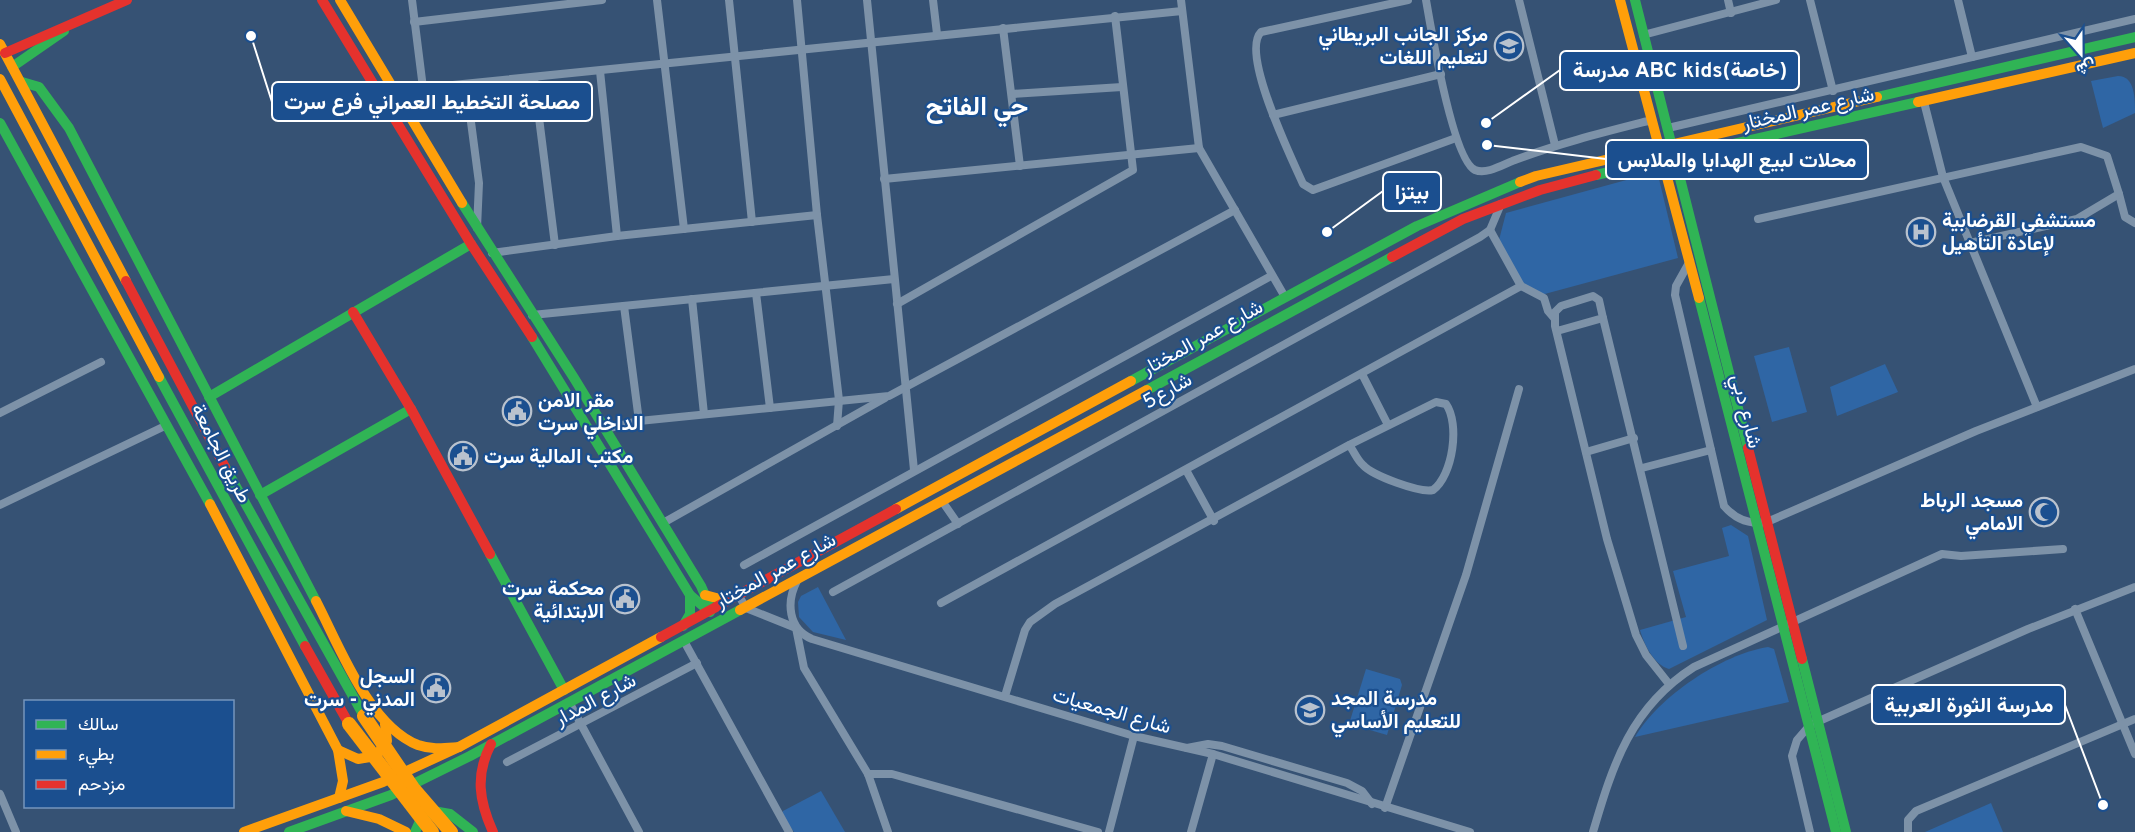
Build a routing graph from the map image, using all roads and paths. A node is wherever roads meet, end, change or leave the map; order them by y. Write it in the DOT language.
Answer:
graph roads {
  1 [pos="127,0"];
  2 [pos="322,0"];
  3 [pos="340,0"];
  4 [pos="412,0"];
  5 [pos="602,0"];
  6 [pos="657,0"];
  7 [pos="729,0"];
  8 [pos="797,0"];
  9 [pos="867,0"];
  10 [pos="933,0"];
  11 [pos="1181,0"];
  12 [pos="1408,0"];
  13 [pos="1426,0"];
  14 [pos="1519,0"];
  15 [pos="1620,0"];
  16 [pos="1635,0"];
  17 [pos="1728,0"];
  18 [pos="1776,0"];
  19 [pos="1810,0"];
  20 [pos="1958,0"];
  21 [pos="1182,11"];
  22 [pos="1731,13"];
  23 [pos="1115,16"];
  24 [pos="2135,19"];
  25 [pos="414,22"];
  26 [pos="72,25"];
  27 [pos="1003,28"];
  28 [pos="937,34"];
  29 [pos="1643,34"];
  30 [pos="2135,37"];
  31 [pos="871,41"];
  32 [pos="3,48"];
  33 [pos="803,48"];
  34 [pos="2135,52"];
  35 [pos="734,56"];
  36 [pos="1972,57"];
  37 [pos="666,64"];
  38 [pos="600,71"];
  39 [pos="1441,74"];
  40 [pos="18,75"];
  41 [pos="534,78"];
  42 [pos="1,83"];
  43 [pos="466,84"];
  44 [pos="1122,87"];
  45 [pos="423,88"];
  46 [pos="1833,91"];
  47 [pos="397,94"];
  48 [pos="1012,94"];
  49 [pos="1924,102"];
  50 [pos="1273,115"];
  51 [pos="1652,120"];
  52 [pos="0,123"];
  53 [pos="1668,128"];
  54 [pos="1456,138"];
  55 [pos="1555,145"];
  56 [pos="1199,148"];
  57 [pos="1668,152"];
  58 [pos="1130,155"];
  59 [pos="436,160"];
  60 [pos="1020,166"];
  61 [pos="423,168"];
  62 [pos="1943,177"];
  63 [pos="884,179"];
  64 [pos="2119,194"];
  65 [pos="1502,203"];
  66 [pos="1235,210"];
  67 [pos="817,215"];
  68 [pos="1758,219"];
  69 [pos="752,222"];
  70 [pos="2135,223"];
  71 [pos="477,228"];
  72 [pos="684,229"];
  73 [pos="1490,230"];
  74 [pos="617,236"];
  75 [pos="1970,243"];
  76 [pos="471,244"];
  77 [pos="555,245"];
  78 [pos="492,253"];
  79 [pos="1690,261"];
  80 [pos="1271,276"];
  81 [pos="894,279"];
  82 [pos="827,286"];
  83 [pos="1521,286"];
  84 [pos="756,293"];
  85 [pos="1285,297"];
  86 [pos="692,299"];
  87 [pos="897,304"];
  88 [pos="624,306"];
  89 [pos="353,312"];
  90 [pos="532,315"];
  91 [pos="1554,318"];
  92 [pos="1603,318"];
  93 [pos="1557,331"];
  94 [pos="101,362"];
  95 [pos="2135,369"];
  96 [pos="1362,374"];
  97 [pos="569,381"];
  98 [pos="907,387"];
  99 [pos="1519,389"];
  100 [pos="889,396"];
  101 [pos="209,397"];
  102 [pos="839,400"];
  103 [pos="2037,407"];
  104 [pos="770,408"];
  105 [pos="411,409"];
  106 [pos="0,413"];
  107 [pos="704,414"];
  108 [pos="639,421"];
  109 [pos="185,422"];
  110 [pos="166,425"];
  111 [pos="837,426"];
  112 [pos="1388,426"];
  113 [pos="605,429"];
  114 [pos="1634,438"];
  115 [pos="1349,445"];
  116 [pos="1711,450"];
  117 [pos="1586,452"];
  118 [pos="1642,468"];
  119 [pos="915,470"];
  120 [pos="1186,470"];
  121 [pos="260,495"];
  122 [pos="942,501"];
  123 [pos="0,505"];
  124 [pos="213,512"];
  125 [pos="1214,520"];
  126 [pos="663,523"];
  127 [pos="1761,523"];
  128 [pos="957,524"];
  129 [pos="2063,549"];
  130 [pos="744,565"];
  131 [pos="797,580"];
  132 [pos="2135,586"];
  133 [pos="833,592"];
  134 [pos="690,595"];
  135 [pos="705,595"];
  136 [pos="743,602"];
  137 [pos="941,603"];
  138 [pos="2076,609"];
  139 [pos="713,618"];
  140 [pos="683,626"];
  141 [pos="1787,626"];
  142 [pos="796,628"];
  143 [pos="684,641"];
  144 [pos="1683,646"];
  145 [pos="697,663"];
  146 [pos="1669,684"];
  147 [pos="566,696"];
  148 [pos="1005,696"];
  149 [pos="2135,719"];
  150 [pos="1815,723"];
  151 [pos="385,724"];
  152 [pos="2122,724"];
  153 [pos="581,726"];
  154 [pos="1134,736"];
  155 [pos="491,744"];
  156 [pos="459,747"];
  157 [pos="1186,748"];
  158 [pos="338,750"];
  159 [pos="1213,754"];
  160 [pos="2135,754"];
  161 [pos="507,762"];
  162 [pos="868,774"];
  163 [pos="0,794"];
  164 [pos="339,798"];
  165 [pos="1372,804"];
  166 [pos="1385,808"];
  167 [pos="346,811"];
  168 [pos="316,827"];
  169 [pos="1439,828"];
  170 [pos="16,832"];
  171 [pos="244,832"];
  172 [pos="289,832"];
  173 [pos="406,832"];
  174 [pos="415,832"];
  175 [pos="432,832"];
  176 [pos="451,832"];
  177 [pos="472,832"];
  178 [pos="493,832"];
  179 [pos="639,832"];
  180 [pos="789,832"];
  181 [pos="888,832"];
  182 [pos="1098,832"];
  183 [pos="1109,832"];
  184 [pos="1191,832"];
  185 [pos="1470,832"];
  186 [pos="1593,832"];
  187 [pos="1810,832"];
  188 [pos="1836,832"];
  189 [pos="1846,832"];
  190 [pos="1908,832"];
  1 -- 26 [label="main road"];
  2 -- 61 [label="main road"];
  3 -- 47 [label="main road"];
  4 -- 25 [label="street"];
  5 -- 25 [label="street"];
  6 -- 37 [label="street"];
  7 -- 35 [label="street"];
  8 -- 33 [label="street"];
  9 -- 31 [label="street"];
  10 -- 28 [label="street"];
  11 -- 21 [label="street"];
  12 -- 50 [label="street"];
  13 -- 39 [label="street"];
  14 -- 55 [label="street"];
  15 -- 51 [label="main road, شارع دبي"];
  16 -- 29 [label="main road, شارع دبي"];
  17 -- 22 [label="street"];
  18 -- 22 [label="street"];
  19 -- 46 [label="street"];
  20 -- 36 [label="street"];
  21 -- 23 [label="street"];
  21 -- 56 [label="street"];
  22 -- 29 [label="street"];
  23 -- 27 [label="street"];
  23 -- 44 [label="street"];
  24 -- 36 [label="street"];
  25 -- 45 [label="street"];
  26 -- 32 [label="main road"];
  26 -- 40 [label="main road"];
  27 -- 28 [label="street"];
  27 -- 48 [label="street"];
  28 -- 31 [label="street"];
  29 -- 53 [label="main road, شارع دبي"];
  30 -- 57 [label="main road"];
  31 -- 33 [label="street"];
  31 -- 63 [label="street"];
  32 -- 40 [label="main road"];
  33 -- 35 [label="street"];
  33 -- 67 [label="street"];
  34 -- 49 [label="main road, شارع عمر المختار"];
  35 -- 37 [label="street"];
  35 -- 69 [label="street"];
  36 -- 46 [label="street"];
  37 -- 38 [label="street"];
  37 -- 72 [label="street"];
  38 -- 41 [label="street"];
  38 -- 74 [label="street"];
  39 -- 50 [label="street"];
  39 -- 54 [label="street"];
  40 -- 101 [label="main road"];
  40 -- 176 [label="main road, bridge"];
  41 -- 43 [label="street"];
  41 -- 77 [label="street"];
  42 -- 109 [label="main road, طريق الجامعة"];
  43 -- 45 [label="street"];
  43 -- 71 [label="street"];
  44 -- 48 [label="street"];
  44 -- 58 [label="street"];
  45 -- 47 [label="street"];
  46 -- 53 [label="street"];
  47 -- 59 [label="main road"];
  48 -- 60 [label="street"];
  49 -- 57 [label="main road, شارع عمر المختار"];
  49 -- 62 [label="street"];
  50 -- 54 [label="street"];
  51 -- 55 [label="street"];
  51 -- 57 [label="main road, شارع دبي"];
  52 -- 110 [label="main road"];
  53 -- 57 [label="main road, شارع دبي"];
  54 -- 55 [label="street"];
  56 -- 58 [label="street"];
  56 -- 66 [label="street"];
  57 -- 65 [label="main road, شارع عمر المختار"];
  57 -- 79 [label="main road, شارع دبي"];
  57 -- 85 [label="main road"];
  57 -- 127 [label="main road, شارع دبي"];
  58 -- 60 [label="street"];
  58 -- 87 [label="street"];
  59 -- 61 [label="main road"];
  59 -- 71 [label="main road"];
  60 -- 63 [label="street"];
  61 -- 76 [label="main road"];
  62 -- 64 [label="street"];
  62 -- 68 [label="street"];
  62 -- 75 [label="street"];
  63 -- 81 [label="street"];
  64 -- 70 [label="street"];
  64 -- 75 [label="street"];
  65 -- 73 [label="street"];
  65 -- 122 [label="main road, شارع عمر المختار"];
  66 -- 80 [label="street"];
  66 -- 98 [label="street"];
  67 -- 69 [label="street"];
  67 -- 82 [label="street"];
  69 -- 72 [label="street"];
  71 -- 78 [label="main road"];
  72 -- 74 [label="street"];
  73 -- 83 [label="street"];
  73 -- 128 [label="street, شارع5"];
  74 -- 77 [label="street"];
  75 -- 103 [label="street"];
  76 -- 89 [label="main road"];
  76 -- 97 [label="main road"];
  77 -- 78 [label="street"];
  78 -- 90 [label="main road"];
  79 -- 116 [label="street"];
  79 -- 127 [label="main road, شارع دبي"];
  80 -- 85 [label="street"];
  80 -- 119 [label="street"];
  81 -- 82 [label="street"];
  81 -- 87 [label="street"];
  82 -- 84 [label="street"];
  82 -- 102 [label="street"];
  83 -- 91 [label="street"];
  83 -- 96 [label="street"];
  84 -- 86 [label="street"];
  84 -- 104 [label="street"];
  85 -- 136 [label="main road"];
  86 -- 88 [label="street"];
  86 -- 107 [label="street"];
  87 -- 98 [label="street"];
  88 -- 90 [label="street"];
  88 -- 108 [label="street"];
  89 -- 101 [label="main road"];
  89 -- 105 [label="main road"];
  90 -- 97 [label="main road"];
  91 -- 92 [label="street"];
  91 -- 93 [label="street"];
  92 -- 93 [label="street"];
  92 -- 114 [label="street"];
  93 -- 117 [label="street"];
  94 -- 106 [label="street"];
  95 -- 103 [label="street"];
  96 -- 112 [label="street"];
  96 -- 120 [label="street"];
  97 -- 113 [label="main road"];
  97 -- 134 [label="main road"];
  98 -- 100 [label="street"];
  98 -- 119 [label="street"];
  99 -- 166 [label="street"];
  100 -- 102 [label="street"];
  100 -- 111 [label="street"];
  101 -- 121 [label="main road"];
  102 -- 104 [label="street"];
  102 -- 111 [label="street"];
  103 -- 127 [label="street"];
  104 -- 107 [label="street"];
  105 -- 121 [label="main road"];
  105 -- 147 [label="main road"];
  107 -- 108 [label="street"];
  108 -- 113 [label="street"];
  109 -- 124 [label="main road"];
  109 -- 175 [label="main road, طريق الجامعة, bridge"];
  110 -- 123 [label="street"];
  110 -- 124 [label="main road"];
  111 -- 126 [label="street"];
  112 -- 115 [label="street"];
  112 -- 115 [label="street"];
  113 -- 126 [label="main road"];
  114 -- 117 [label="street"];
  114 -- 118 [label="street"];
  115 -- 125 [label="street"];
  116 -- 118 [label="street"];
  116 -- 127 [label="street"];
  117 -- 146 [label="street"];
  118 -- 144 [label="street"];
  119 -- 130 [label="street"];
  120 -- 125 [label="street"];
  120 -- 137 [label="street"];
  121 -- 151 [label="main road"];
  122 -- 128 [label="street"];
  122 -- 131 [label="main road, شارع عمر المختار"];
  124 -- 158 [label="main road"];
  125 -- 148 [label="street"];
  126 -- 135 [label="main road"];
  127 -- 141 [label="main road, شارع دبي"];
  128 -- 133 [label="street, شارع5"];
  129 -- 141 [label="street"];
  131 -- 136 [label="main road, شارع عمر المختار"];
  131 -- 142 [label="street"];
  132 -- 138 [label="street"];
  134 -- 139 [label="main road"];
  134 -- 140 [label="main road"];
  135 -- 136 [label="main road"];
  135 -- 139 [label="main road"];
  136 -- 139 [label="main road"];
  136 -- 142 [label="street, شارع الجمعيات"];
  138 -- 150 [label="street"];
  138 -- 152 [label="street"];
  139 -- 140 [label="main road, شارع عمر المختار"];
  139 -- 143 [label="main road, شارع عمر المختار"];
  140 -- 147 [label="main road, شارع عمر المختار"];
  141 -- 146 [label="street"];
  141 -- 150 [label="main road, شارع دبي"];
  142 -- 148 [label="street, شارع الجمعيات"];
  142 -- 162 [label="street"];
  143 -- 145 [label="street"];
  143 -- 147 [label="main road, شارع عمر المختار"];
  145 -- 153 [label="street, شارع المدار"];
  145 -- 180 [label="street"];
  146 -- 186 [label="street"];
  147 -- 153 [label="street"];
  147 -- 155 [label="main road, شارع عمر المختار"];
  147 -- 156 [label="main road, شارع عمر المختار"];
  148 -- 154 [label="street, شارع الجمعيات"];
  149 -- 152 [label="street"];
  150 -- 187 [label="street"];
  150 -- 188 [label="main road, شارع دبي"];
  150 -- 189 [label="main road, شارع دبي"];
  151 -- 156 [label="main road"];
  151 -- 158 [label="main road"];
  152 -- 160 [label="street"];
  152 -- 190 [label="street"];
  153 -- 161 [label="street, شارع المدار"];
  153 -- 179 [label="street"];
  154 -- 157 [label="street, شارع الجمعيات"];
  154 -- 183 [label="street"];
  155 -- 167 [label="main road, شارع عمر المختار"];
  155 -- 178 [label="main road"];
  156 -- 164 [label="main road, شارع عمر المختار"];
  157 -- 159 [label="street, شارع الجمعيات"];
  157 -- 165 [label="street"];
  158 -- 164 [label="main road"];
  159 -- 165 [label="street, شارع الجمعيات"];
  159 -- 184 [label="street"];
  162 -- 181 [label="street"];
  162 -- 182 [label="street"];
  163 -- 170 [label="street"];
  164 -- 171 [label="main road, شارع عمر المختار"];
  165 -- 166 [label="street, شارع الجمعيات"];
  166 -- 169 [label="street, شارع الجمعيات"];
  167 -- 168 [label="main road, شارع عمر المختار"];
  167 -- 173 [label="main road"];
  168 -- 172 [label="main road, شارع عمر المختار"];
  169 -- 185 [label="street, شارع الجمعيات"];
  174 -- 177 [label="main road"];
}
